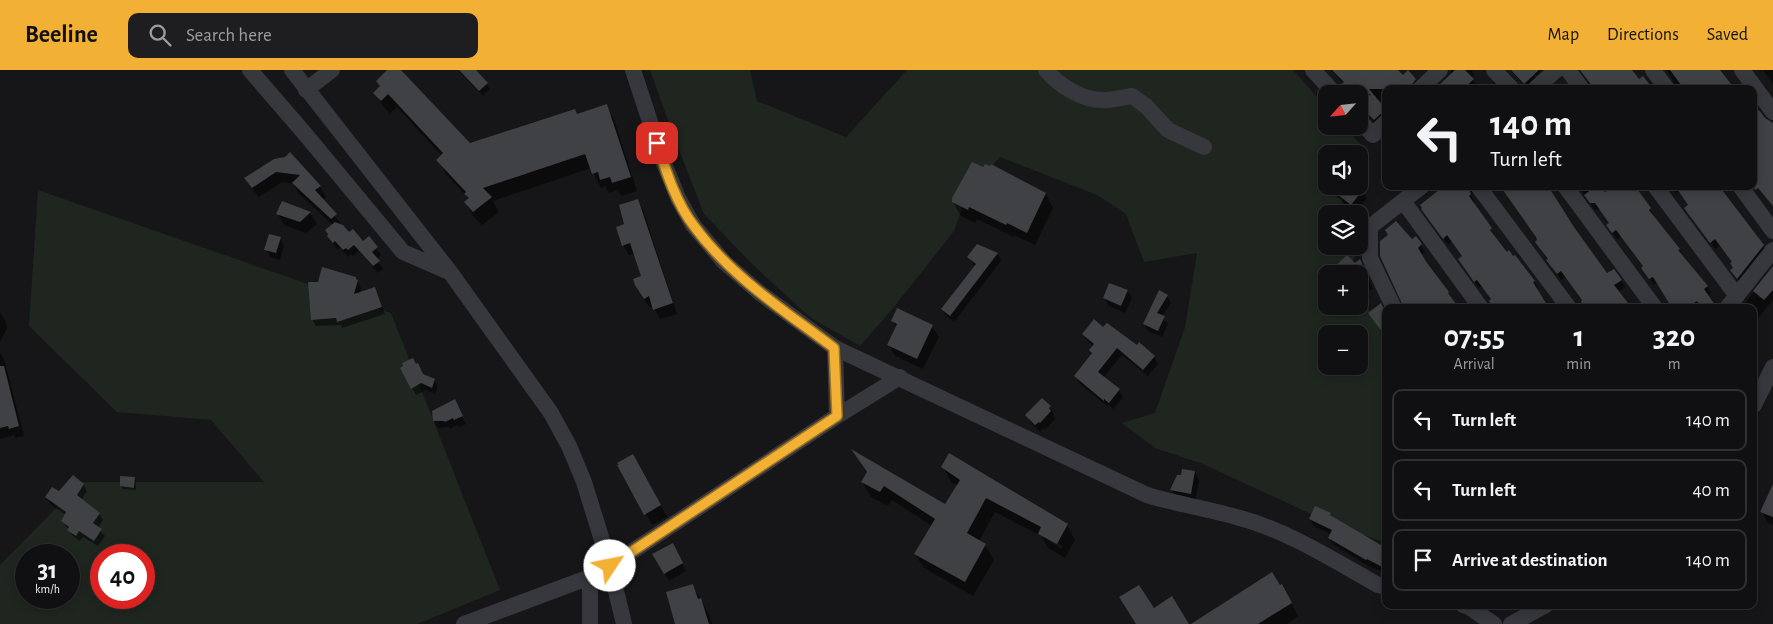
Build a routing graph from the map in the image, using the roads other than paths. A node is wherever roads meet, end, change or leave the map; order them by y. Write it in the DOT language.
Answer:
graph roads {
  1 [pos="250,70"];
  2 [pos="292,70"];
  3 [pos="332,70"];
  4 [pos="633,70"];
  5 [pos="1046,70"];
  6 [pos="1313,70"];
  7 [pos="1494,70"];
  8 [pos="1556,70"];
  9 [pos="1568,70"];
  10 [pos="1653,70"];
  11 [pos="1742,70"];
  12 [pos="1327,85"];
  13 [pos="1508,85"];
  14 [pos="1539,85"];
  15 [pos="1579,85"];
  16 [pos="1664,85"];
  17 [pos="1753,85"];
  18 [pos="306,90"];
  19 [pos="1757,90"];
  20 [pos="1773,112"];
  21 [pos="1382,126"];
  22 [pos="1368,130"];
  23 [pos="1204,147"];
  24 [pos="1417,190"];
  25 [pos="1481,190"];
  26 [pos="1568,190"];
  27 [pos="1658,190"];
  28 [pos="1743,190"];
  29 [pos="1403,201"];
  30 [pos="1773,231"];
  31 [pos="1773,250"];
  32 [pos="450,272"];
  33 [pos="1732,302"];
  34 [pos="1392,304"];
  35 [pos="1478,304"];
  36 [pos="1566,304"];
  37 [pos="1652,304"];
  38 [pos="834,348"];
  39 [pos="1773,367"];
  40 [pos="900,377"];
  41 [pos="1757,399"];
  42 [pos="837,416"];
  43 [pos="610,566"];
  44 [pos="590,577"];
  45 [pos="1382,586"];
  46 [pos="1472,609"];
  47 [pos="1539,609"];
  48 [pos="464,624"];
  49 [pos="590,624"];
  50 [pos="624,624"];
  51 [pos="1494,624"];
  52 [pos="1511,624"];
  1 -- 32 [label="street"];
  2 -- 18 [label="street"];
  3 -- 18 [label="street"];
  4 -- 38 [label="street"];
  5 -- 23 [label="street"];
  6 -- 12 [label="street"];
  7 -- 13 [label="street"];
  8 -- 14 [label="street"];
  9 -- 15 [label="street"];
  10 -- 16 [label="street"];
  11 -- 17 [label="street"];
  18 -- 32 [label="street"];
  19 -- 20 [label="street"];
  21 -- 22 [label="street"];
  24 -- 29 [label="street"];
  25 -- 36 [label="street"];
  26 -- 37 [label="street"];
  27 -- 33 [label="street"];
  28 -- 30 [label="street"];
  29 -- 34 [label="street"];
  29 -- 35 [label="street"];
  31 -- 33 [label="street"];
  32 -- 43 [label="street"];
  38 -- 40 [label="street"];
  38 -- 42 [label="street"];
  39 -- 41 [label="street"];
  40 -- 42 [label="street"];
  40 -- 45 [label="street"];
  42 -- 43 [label="street"];
  43 -- 44 [label="street"];
  43 -- 50 [label="street"];
  44 -- 48 [label="street"];
  44 -- 49 [label="street"];
  46 -- 51 [label="street"];
  47 -- 52 [label="street"];
}
